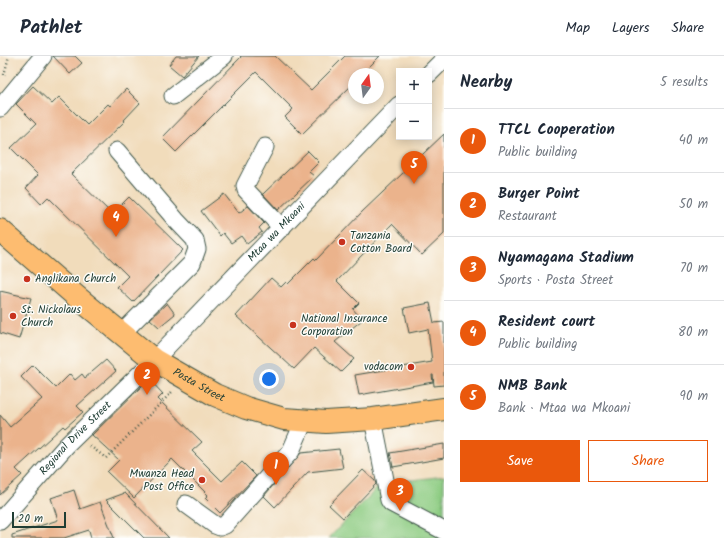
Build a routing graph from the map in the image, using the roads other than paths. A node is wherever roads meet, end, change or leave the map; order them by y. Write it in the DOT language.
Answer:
graph roads {
  1 [pos="43,56"];
  2 [pos="224,56"];
  3 [pos="444,59"];
  4 [pos="432,71"];
  5 [pos="173,96"];
  6 [pos="0,108"];
  7 [pos="396,108"];
  8 [pos="265,147"];
  9 [pos="117,151"];
  10 [pos="282,228"];
  11 [pos="0,230"];
  12 [pos="121,334"];
  13 [pos="154,360"];
  14 [pos="444,409"];
  15 [pos="373,419"];
  16 [pos="304,421"];
  17 [pos="186,504"];
  18 [pos="0,521"];
  19 [pos="444,531"];
  1 -- 6 [label="street"];
  2 -- 5 [label="street"];
  3 -- 4 [label="street"];
  7 -- 10 [label="street, Mtaa wa Mkoani"];
  8 -- 10 [label="street"];
  9 -- 12 [label="street"];
  10 -- 13 [label="street, Mtaa wa Mkoani"];
  11 -- 12 [label="main road, Posta Street"];
  12 -- 13 [label="main road, Posta Street"];
  13 -- 16 [label="main road, Posta Street"];
  13 -- 18 [label="street, Regional Drive Street"];
  14 -- 15 [label="main road, Posta Street"];
  15 -- 16 [label="main road, Posta Street"];
  15 -- 19 [label="street"];
  16 -- 17 [label="street"];
}
